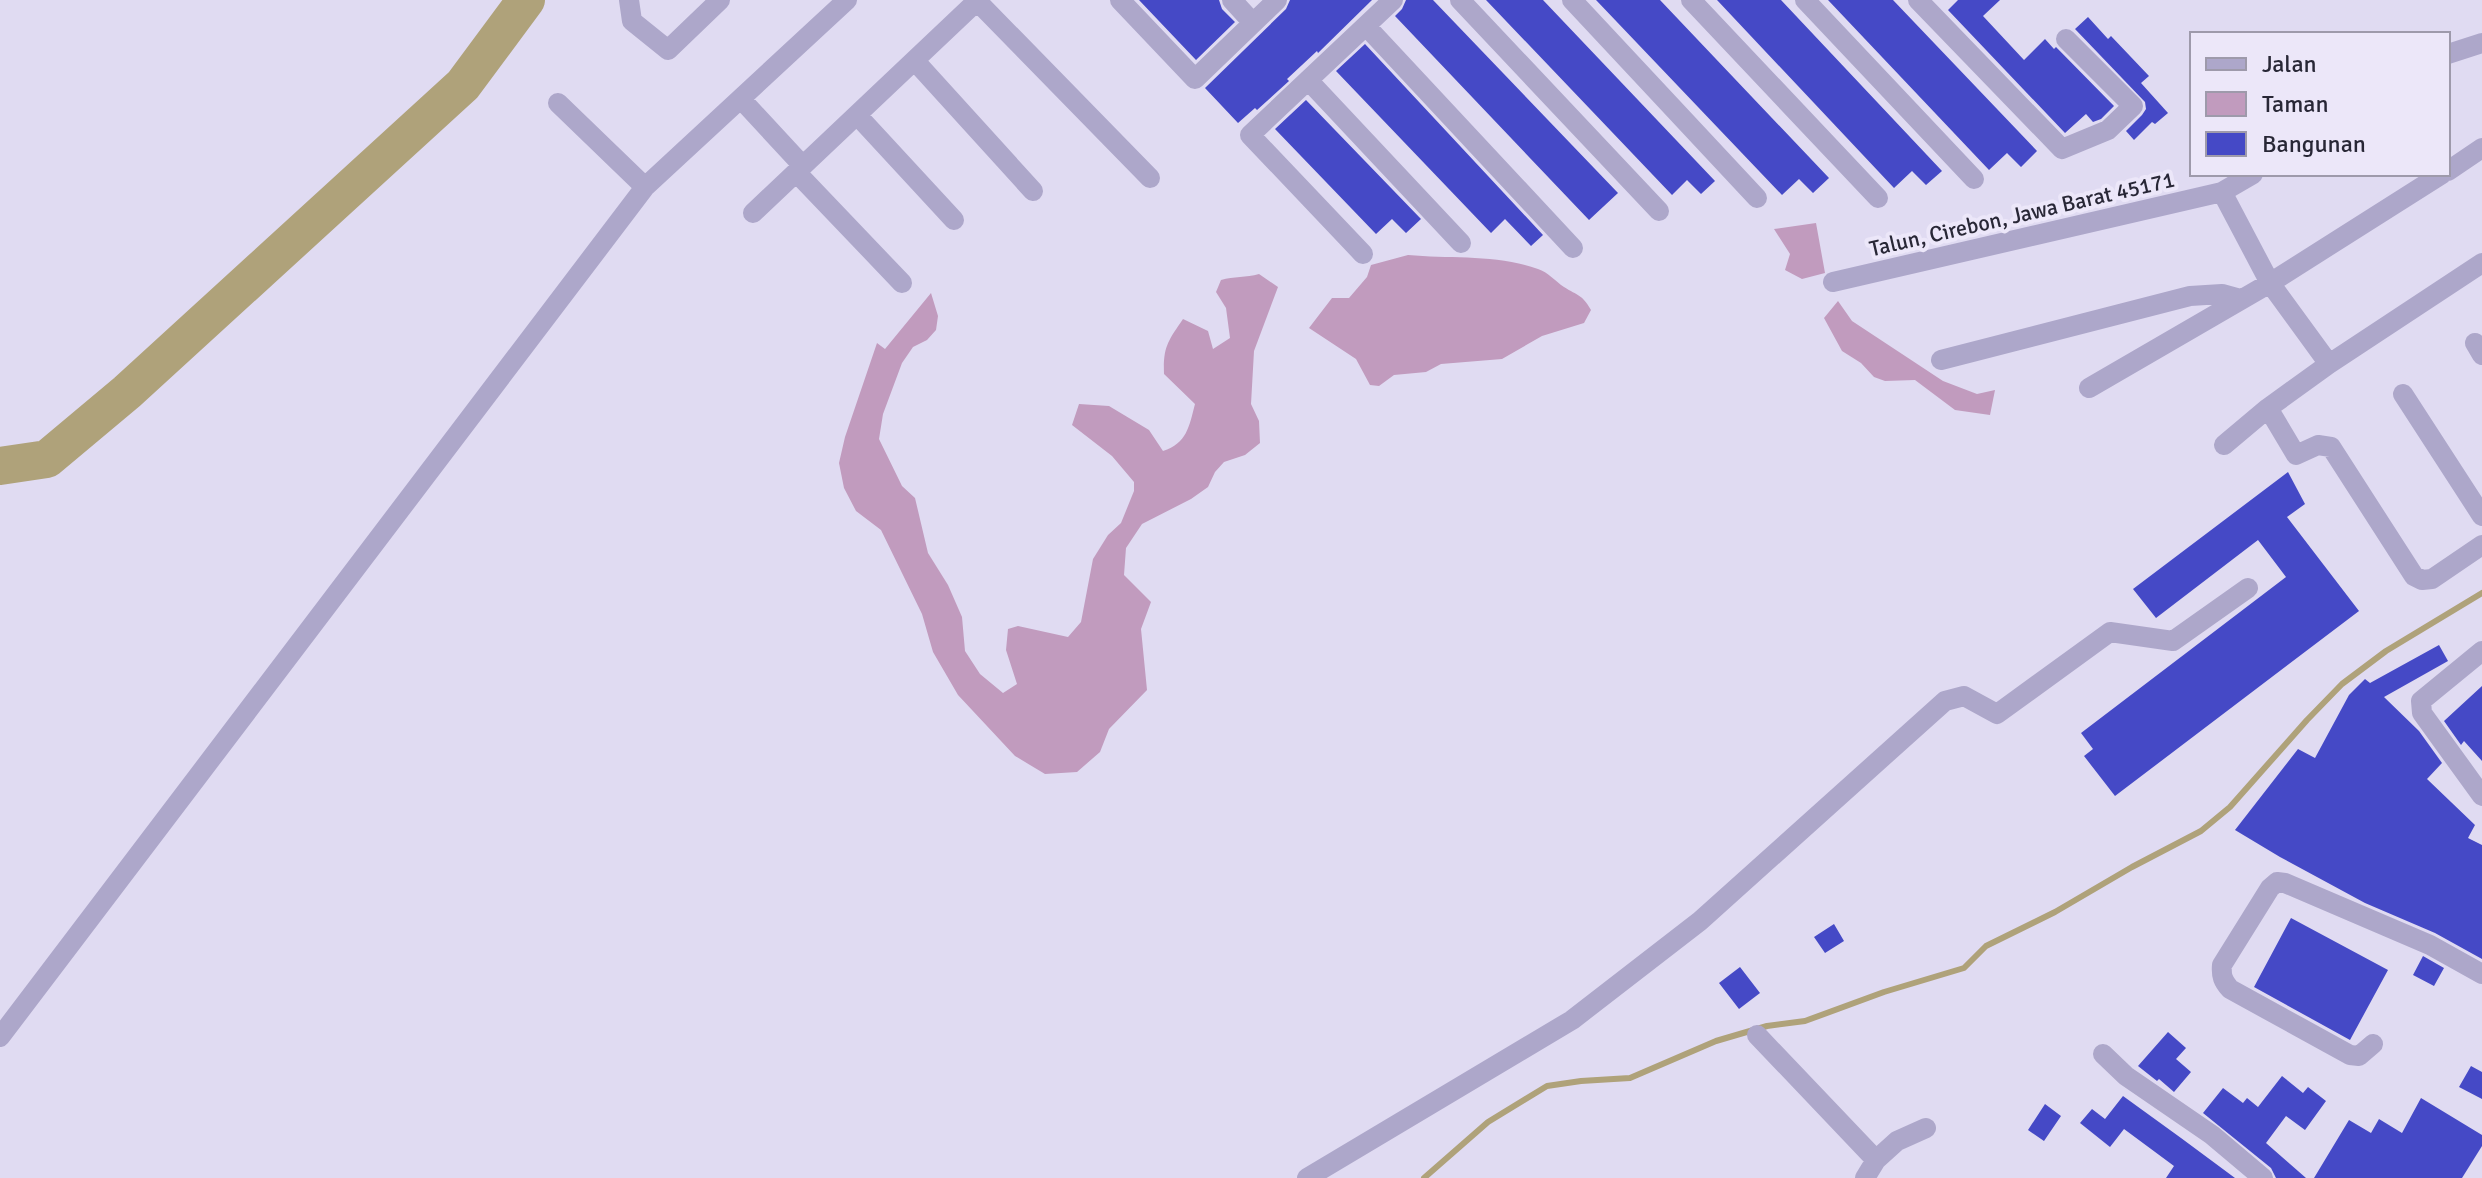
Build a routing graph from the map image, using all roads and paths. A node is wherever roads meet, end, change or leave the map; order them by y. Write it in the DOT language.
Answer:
graph roads {
  1 [pos="629,0"];
  2 [pos="720,0"];
  3 [pos="847,0"];
  4 [pos="1120,0"];
  5 [pos="1232,0"];
  6 [pos="1277,0"];
  7 [pos="1393,0"];
  8 [pos="1460,0"];
  9 [pos="1572,0"];
  10 [pos="1691,0"];
  11 [pos="976,1"];
  12 [pos="1813,3"];
  13 [pos="1928,3"];
  14 [pos="1253,23"];
  15 [pos="1366,26"];
  16 [pos="2066,39"];
  17 [pos="2482,43"];
  18 [pos="2450,53"];
  19 [pos="915,61"];
  20 [pos="1308,80"];
  21 [pos="741,99"];
  22 [pos="558,103"];
  23 [pos="857,115"];
  24 [pos="2482,148"];
  25 [pos="800,169"];
  26 [pos="2450,170"];
  27 [pos="2250,176"];
  28 [pos="2439,176"];
  29 [pos="1150,178"];
  30 [pos="1974,179"];
  31 [pos="645,187"];
  32 [pos="1033,191"];
  33 [pos="2222,192"];
  34 [pos="1757,198"];
  35 [pos="1878,198"];
  36 [pos="1659,211"];
  37 [pos="753,213"];
  38 [pos="954,220"];
  39 [pos="1461,243"];
  40 [pos="1573,248"];
  41 [pos="1363,254"];
  42 [pos="2482,263"];
  43 [pos="1833,282"];
  44 [pos="902,283"];
  45 [pos="2270,283"];
  46 [pos="2240,299"];
  47 [pos="1941,360"];
  48 [pos="2329,364"];
  49 [pos="2089,388"];
  50 [pos="2403,394"];
  51 [pos="2268,408"];
  52 [pos="2224,445"];
  53 [pos="2482,516"];
  54 [pos="2482,545"];
  55 [pos="2248,588"];
  56 [pos="2482,651"];
  57 [pos="2482,796"];
  58 [pos="2482,974"];
  59 [pos="1757,1035"];
  60 [pos="0,1037"];
  61 [pos="2373,1044"];
  62 [pos="2103,1054"];
  63 [pos="1926,1128"];
  64 [pos="1876,1160"];
  65 [pos="1307,1178"];
  66 [pos="1865,1178"];
  67 [pos="2263,1178"];
  1 -- 2 [label="street"];
  3 -- 21 [label="street"];
  4 -- 14 [label="street"];
  5 -- 14 [label="street"];
  6 -- 14 [label="street"];
  7 -- 15 [label="street"];
  8 -- 36 [label="street"];
  9 -- 34 [label="street"];
  10 -- 35 [label="street"];
  11 -- 19 [label="street"];
  11 -- 29 [label="street"];
  12 -- 30 [label="street"];
  13 -- 16 [label="street"];
  15 -- 20 [label="street"];
  15 -- 40 [label="street"];
  17 -- 18 [label="street"];
  19 -- 23 [label="street"];
  19 -- 32 [label="street"];
  20 -- 39 [label="street"];
  20 -- 41 [label="street"];
  21 -- 25 [label="street"];
  21 -- 31 [label="street"];
  22 -- 31 [label="street"];
  23 -- 25 [label="street"];
  23 -- 38 [label="street"];
  24 -- 26 [label="street"];
  25 -- 37 [label="street"];
  25 -- 44 [label="street"];
  27 -- 33 [label="street, Talun, Cirebon, Jawa Barat 45171"];
  28 -- 45 [label="street"];
  31 -- 60 [label="street"];
  33 -- 43 [label="street, Talun, Cirebon, Jawa Barat 45171"];
  33 -- 45 [label="street"];
  42 -- 48 [label="street"];
  45 -- 46 [label="street"];
  45 -- 48 [label="street"];
  46 -- 47 [label="street"];
  46 -- 49 [label="street"];
  48 -- 51 [label="street"];
  50 -- 53 [label="street"];
  51 -- 52 [label="street"];
  51 -- 54 [label="street"];
  55 -- 65 [label="street"];
  56 -- 57 [label="street"];
  58 -- 61 [label="street"];
  59 -- 64 [label="street"];
  62 -- 67 [label="street"];
  63 -- 64 [label="street"];
  64 -- 66 [label="street"];
}
